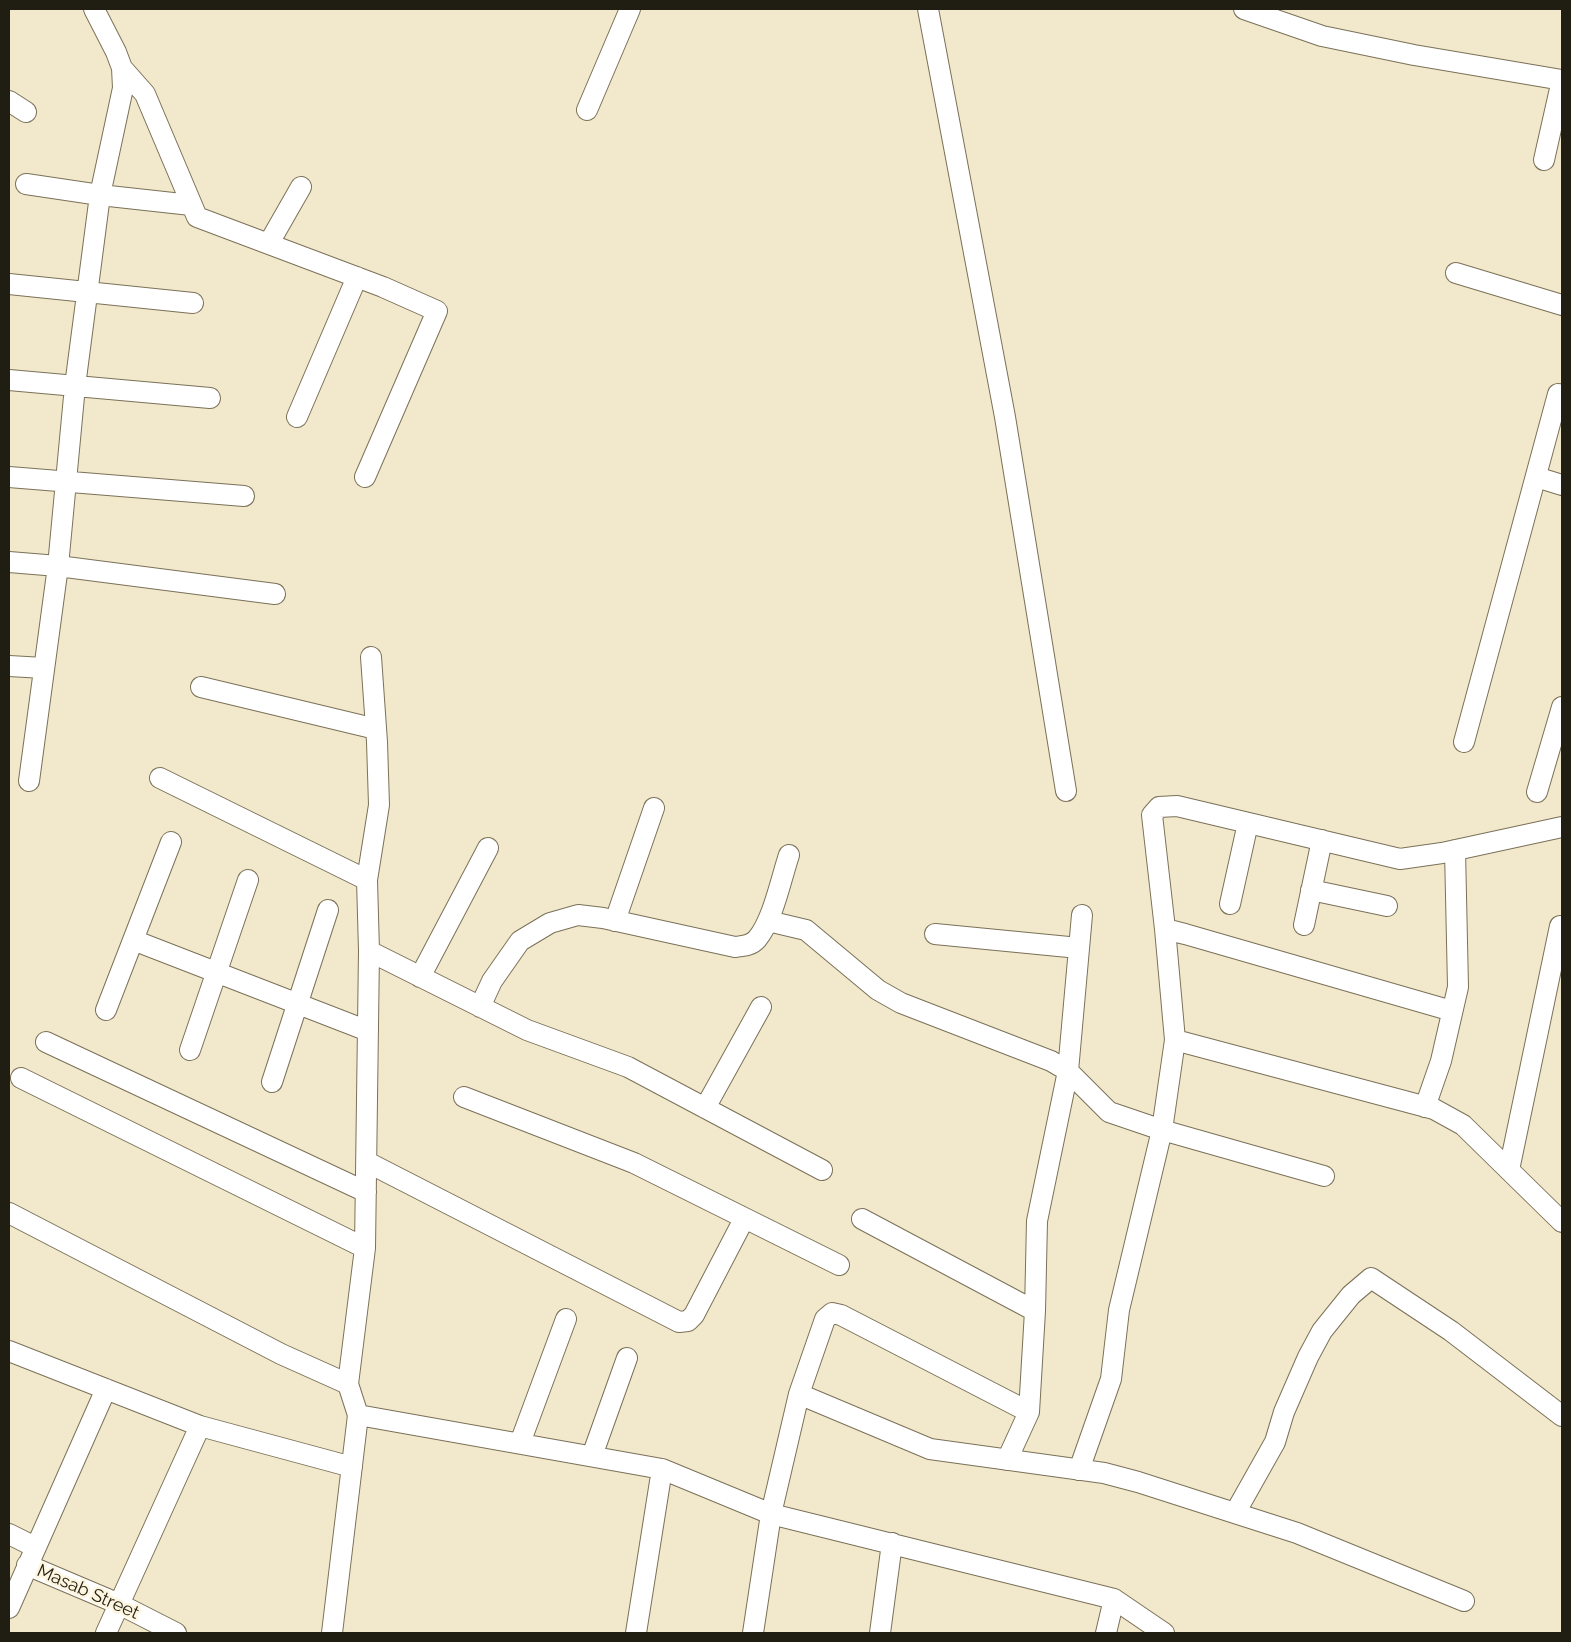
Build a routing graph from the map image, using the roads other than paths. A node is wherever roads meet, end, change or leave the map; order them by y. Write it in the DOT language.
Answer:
graph roads {
  1 [pos="94,9"];
  2 [pos="630,9"];
  3 [pos="928,9"];
  4 [pos="1244,9"];
  5 [pos="122,68"];
  6 [pos="1562,80"];
  7 [pos="9,102"];
  8 [pos="587,110"];
  9 [pos="26,112"];
  10 [pos="1544,160"];
  11 [pos="26,184"];
  12 [pos="301,187"];
  13 [pos="100,195"];
  14 [pos="191,205"];
  15 [pos="269,243"];
  16 [pos="1456,273"];
  17 [pos="357,277"];
  18 [pos="9,284"];
  19 [pos="86,292"];
  20 [pos="193,303"];
  21 [pos="1562,305"];
  22 [pos="9,380"];
  23 [pos="74,386"];
  24 [pos="1562,395"];
  25 [pos="210,398"];
  26 [pos="297,417"];
  27 [pos="9,477"];
  28 [pos="365,477"];
  29 [pos="1536,477"];
  30 [pos="67,481"];
  31 [pos="1562,485"];
  32 [pos="244,496"];
  33 [pos="9,562"];
  34 [pos="58,566"];
  35 [pos="275,594"];
  36 [pos="371,657"];
  37 [pos="9,666"];
  38 [pos="44,668"];
  39 [pos="201,688"];
  40 [pos="1562,707"];
  41 [pos="376,730"];
  42 [pos="1464,742"];
  43 [pos="160,778"];
  44 [pos="29,781"];
  45 [pos="1066,791"];
  46 [pos="1537,792"];
  47 [pos="654,808"];
  48 [pos="1248,823"];
  49 [pos="1562,827"];
  50 [pos="1322,840"];
  51 [pos="170,842"];
  52 [pos="488,848"];
  53 [pos="1455,850"];
  54 [pos="789,854"];
  55 [pos="248,880"];
  56 [pos="367,880"];
  57 [pos="1311,890"];
  58 [pos="1230,904"];
  59 [pos="1387,906"];
  60 [pos="328,910"];
  61 [pos="1082,915"];
  62 [pos="615,921"];
  63 [pos="768,921"];
  64 [pos="1304,925"];
  65 [pos="1560,926"];
  66 [pos="1165,929"];
  67 [pos="935,934"];
  68 [pos="133,940"];
  69 [pos="1079,948"];
  70 [pos="369,951"];
  71 [pos="217,972"];
  72 [pos="420,977"];
  73 [pos="298,1004"];
  74 [pos="480,1006"];
  75 [pos="762,1007"];
  76 [pos="106,1010"];
  77 [pos="1452,1011"];
  78 [pos="368,1031"];
  79 [pos="1175,1040"];
  80 [pos="46,1042"];
  81 [pos="190,1050"];
  82 [pos="1068,1071"];
  83 [pos="21,1078"];
  84 [pos="272,1082"];
  85 [pos="464,1097"];
  86 [pos="1425,1107"];
  87 [pos="706,1108"];
  88 [pos="1162,1130"];
  89 [pos="367,1162"];
  90 [pos="822,1170"];
  91 [pos="1509,1170"];
  92 [pos="1324,1176"];
  93 [pos="366,1192"];
  94 [pos="9,1213"];
  95 [pos="744,1219"];
  96 [pos="862,1219"];
  97 [pos="1562,1222"];
  98 [pos="365,1248"];
  99 [pos="839,1265"];
  100 [pos="1035,1310"];
  101 [pos="566,1319"];
  102 [pos="9,1351"];
  103 [pos="627,1358"];
  104 [pos="348,1384"];
  105 [pos="106,1389"];
  106 [pos="799,1394"];
  107 [pos="1029,1412"];
  108 [pos="358,1415"];
  109 [pos="1562,1416"];
  110 [pos="200,1426"];
  111 [pos="520,1443"];
  112 [pos="592,1456"];
  113 [pos="1007,1460"];
  114 [pos="352,1467"];
  115 [pos="662,1468"];
  116 [pos="1079,1470"];
  117 [pos="1235,1513"];
  118 [pos="771,1514"];
  119 [pos="9,1534"];
  120 [pos="892,1543"];
  121 [pos="35,1547"];
  122 [pos="27,1565"];
  123 [pos="1114,1599"];
  124 [pos="1464,1601"];
  125 [pos="119,1604"];
  126 [pos="9,1608"];
  127 [pos="106,1633"];
  128 [pos="176,1633"];
  129 [pos="332,1633"];
  130 [pos="636,1633"];
  131 [pos="753,1633"];
  132 [pos="880,1633"];
  133 [pos="1106,1633"];
  134 [pos="1164,1633"];
  1 -- 5 [label="street"];
  2 -- 8 [label="street"];
  3 -- 45 [label="street"];
  4 -- 6 [label="street"];
  5 -- 13 [label="street"];
  5 -- 14 [label="street"];
  6 -- 10 [label="street"];
  7 -- 9 [label="street"];
  11 -- 13 [label="street"];
  12 -- 15 [label="street"];
  13 -- 14 [label="street"];
  13 -- 19 [label="street"];
  14 -- 15 [label="street"];
  15 -- 17 [label="street"];
  16 -- 21 [label="street"];
  17 -- 26 [label="street"];
  17 -- 28 [label="street"];
  18 -- 19 [label="street"];
  19 -- 20 [label="street"];
  19 -- 23 [label="street"];
  22 -- 23 [label="street"];
  23 -- 25 [label="street"];
  23 -- 30 [label="street"];
  24 -- 29 [label="street"];
  27 -- 30 [label="street"];
  29 -- 31 [label="street"];
  29 -- 42 [label="street"];
  30 -- 32 [label="street"];
  30 -- 34 [label="street"];
  33 -- 34 [label="street"];
  34 -- 35 [label="street"];
  34 -- 38 [label="street"];
  36 -- 41 [label="street"];
  37 -- 38 [label="street"];
  38 -- 44 [label="street"];
  39 -- 41 [label="street"];
  40 -- 46 [label="street"];
  41 -- 56 [label="street"];
  43 -- 56 [label="street"];
  47 -- 62 [label="street"];
  48 -- 50 [label="street"];
  48 -- 58 [label="street"];
  48 -- 66 [label="street"];
  49 -- 53 [label="street"];
  50 -- 53 [label="street"];
  50 -- 57 [label="street"];
  51 -- 68 [label="street"];
  52 -- 72 [label="street"];
  53 -- 77 [label="street"];
  54 -- 63 [label="street"];
  55 -- 71 [label="street"];
  56 -- 70 [label="street"];
  57 -- 59 [label="street"];
  57 -- 64 [label="street"];
  60 -- 73 [label="street"];
  61 -- 69 [label="street"];
  62 -- 63 [label="street"];
  62 -- 74 [label="street"];
  63 -- 82 [label="street"];
  65 -- 91 [label="street"];
  66 -- 77 [label="street"];
  66 -- 79 [label="street"];
  67 -- 69 [label="street"];
  68 -- 71 [label="street"];
  68 -- 76 [label="street"];
  69 -- 82 [label="street"];
  70 -- 72 [label="street"];
  70 -- 78 [label="street"];
  71 -- 73 [label="street"];
  71 -- 81 [label="street"];
  72 -- 74 [label="street"];
  73 -- 78 [label="street"];
  73 -- 84 [label="street"];
  74 -- 87 [label="street"];
  75 -- 87 [label="street"];
  77 -- 86 [label="street"];
  78 -- 89 [label="street"];
  79 -- 86 [label="street"];
  79 -- 88 [label="street"];
  80 -- 93 [label="street"];
  82 -- 88 [label="street"];
  82 -- 100 [label="street"];
  83 -- 98 [label="street"];
  85 -- 95 [label="street"];
  86 -- 91 [label="street"];
  87 -- 90 [label="street"];
  88 -- 92 [label="street"];
  88 -- 116 [label="street"];
  89 -- 93 [label="street"];
  89 -- 95 [label="street"];
  91 -- 97 [label="street"];
  93 -- 98 [label="street"];
  94 -- 104 [label="street"];
  95 -- 99 [label="street"];
  96 -- 100 [label="street"];
  98 -- 104 [label="street"];
  100 -- 107 [label="street"];
  101 -- 111 [label="street"];
  102 -- 105 [label="street"];
  103 -- 112 [label="street"];
  104 -- 108 [label="street"];
  105 -- 110 [label="street"];
  105 -- 121 [label="street"];
  106 -- 107 [label="street"];
  106 -- 113 [label="street"];
  106 -- 118 [label="street"];
  107 -- 113 [label="street"];
  108 -- 111 [label="street"];
  108 -- 114 [label="street"];
  109 -- 117 [label="street"];
  110 -- 114 [label="street"];
  110 -- 125 [label="street"];
  111 -- 112 [label="street"];
  112 -- 115 [label="street"];
  113 -- 116 [label="street"];
  114 -- 129 [label="street"];
  115 -- 118 [label="street"];
  115 -- 130 [label="street"];
  116 -- 117 [label="street"];
  117 -- 124 [label="street"];
  118 -- 120 [label="street"];
  118 -- 131 [label="street"];
  119 -- 121 [label="street"];
  120 -- 123 [label="street"];
  120 -- 132 [label="street"];
  121 -- 122 [label="street"];
  122 -- 125 [label="street, Masab Street"];
  122 -- 126 [label="street"];
  123 -- 133 [label="street"];
  123 -- 134 [label="street"];
  125 -- 127 [label="street"];
  125 -- 128 [label="street, Masab Street"];
}
